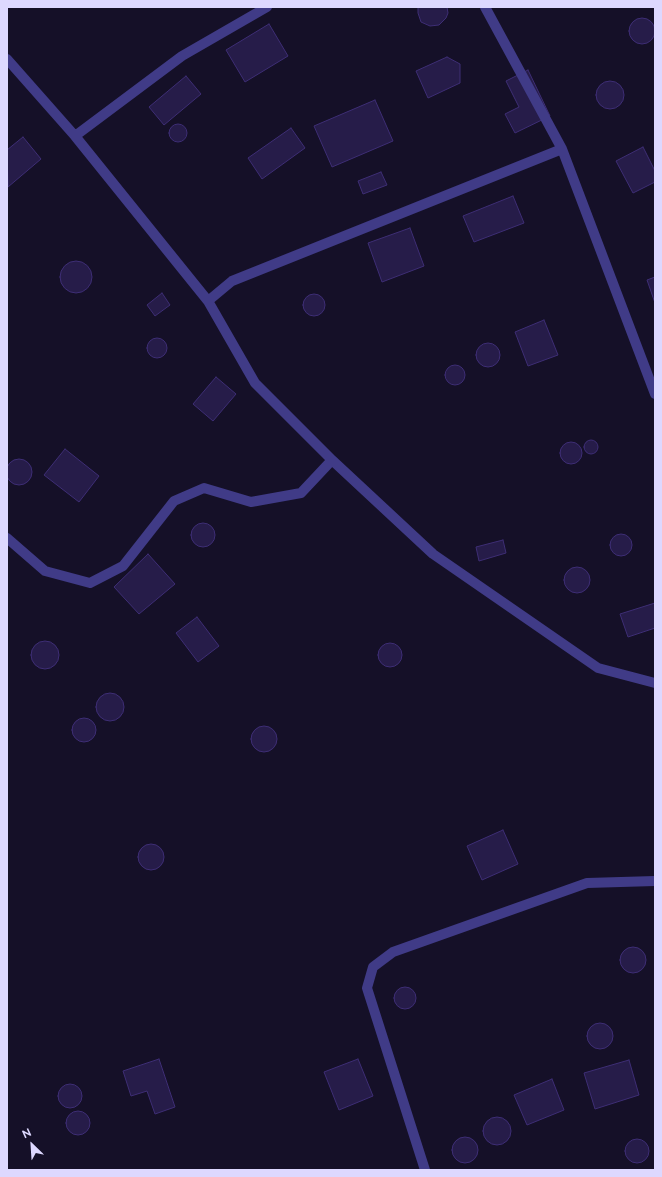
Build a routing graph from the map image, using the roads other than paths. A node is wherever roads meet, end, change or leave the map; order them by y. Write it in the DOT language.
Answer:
graph roads {
  1 [pos="267,7"];
  2 [pos="485,7"];
  3 [pos="7,59"];
  4 [pos="75,136"];
  5 [pos="562,149"];
  6 [pos="208,301"];
  7 [pos="655,394"];
  8 [pos="332,460"];
  9 [pos="7,538"];
  10 [pos="655,683"];
  11 [pos="655,881"];
  12 [pos="425,1170"];
  1 -- 4 [label="street"];
  2 -- 5 [label="street"];
  3 -- 4 [label="street"];
  4 -- 6 [label="street"];
  5 -- 6 [label="street"];
  5 -- 7 [label="street"];
  6 -- 8 [label="street"];
  8 -- 9 [label="street"];
  8 -- 10 [label="street"];
  11 -- 12 [label="street"];
}
